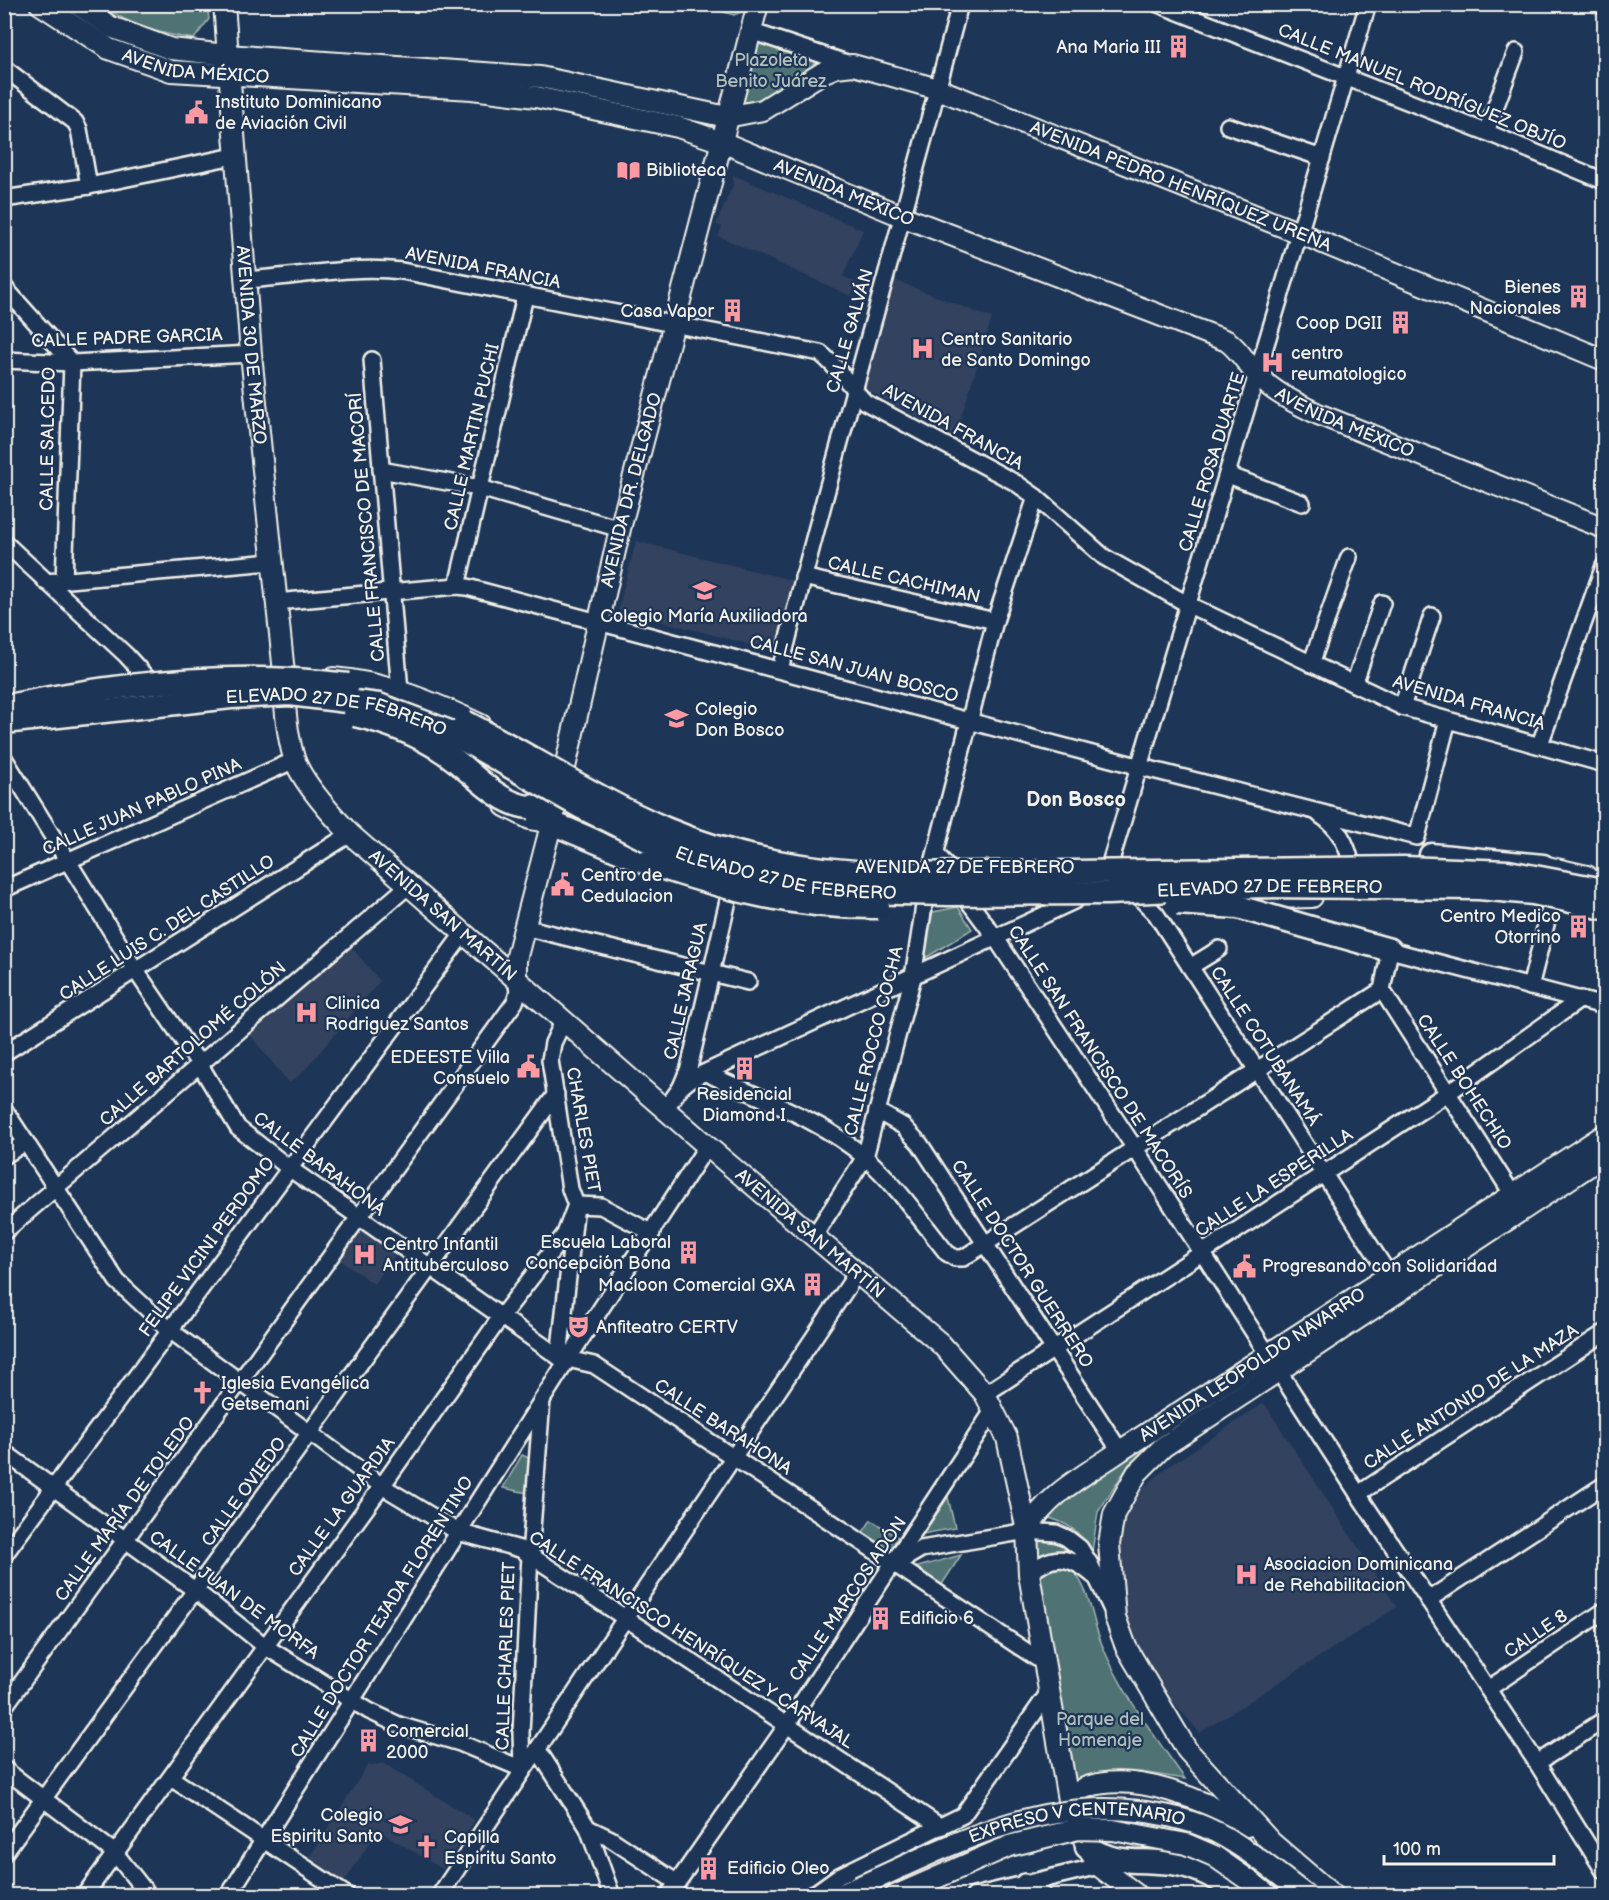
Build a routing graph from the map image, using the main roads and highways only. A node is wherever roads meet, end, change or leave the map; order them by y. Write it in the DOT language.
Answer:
graph roads {
  1 [pos="40,4"];
  2 [pos="224,4"];
  3 [pos="758,4"];
  4 [pos="86,7"];
  5 [pos="227,55"];
  6 [pos="853,65"];
  7 [pos="229,76"];
  8 [pos="728,117"];
  9 [pos="722,142"];
  10 [pos="1605,360"];
  11 [pos="1605,528"];
  12 [pos="286,689"];
  13 [pos="4,704"];
  14 [pos="386,716"];
  15 [pos="4,722"];
  16 [pos="4,730"];
  17 [pos="565,769"];
  18 [pos="555,812"];
  19 [pos="1543,866"];
  20 [pos="1175,872"];
  21 [pos="1605,880"];
  22 [pos="1605,890"];
  23 [pos="1108,893"];
  24 [pos="958,898"];
  25 [pos="1605,908"];
  26 [pos="1605,917"];
  27 [pos="1389,950"];
  28 [pos="516,978"];
  29 [pos="1602,1150"];
  30 [pos="1394,1283"];
  31 [pos="1272,1362"];
  32 [pos="1027,1531"];
  33 [pos="1068,1800"];
  34 [pos="1271,1842"];
  35 [pos="1087,1847"];
  36 [pos="1256,1892"];
  37 [pos="838,1896"];
  38 [pos="895,1896"];
  39 [pos="1138,1896"];
  40 [pos="1307,1896"];
  41 [pos="1334,1896"];
  1 -- 7 [label="main road, AVENIDA MÉXICO"];
  2 -- 5 [label="main road, AVENIDA 30 DE MARZO"];
  3 -- 8 [label="main road, AVENIDA DR. DELGADO"];
  4 -- 5 [label="main road, AVENIDA MÉXICO"];
  5 -- 7 [label="main road, AVENIDA 30 DE MARZO"];
  5 -- 8 [label="main road, AVENIDA MÉXICO"];
  6 -- 8 [label="main road, AVENIDA MÉXICO"];
  6 -- 10 [label="main road, AVENIDA PEDRO HENRÍQUEZ UREÑA"];
  7 -- 9 [label="main road, AVENIDA MÉXICO"];
  7 -- 12 [label="main road, AVENIDA 30 DE MARZO"];
  8 -- 9 [label="main road, AVENIDA DR. DELGADO"];
  9 -- 11 [label="main road, AVENIDA MÉXICO"];
  9 -- 17 [label="main road, AVENIDA DR. DELGADO"];
  12 -- 13 [label="main road, AVENIDA 27 DE FEBRERO"];
  12 -- 14 [label="main road, AVENIDA 27 DE FEBRERO"];
  12 -- 15 [label="highway, ELEVADO 27 DE FEBRERO, bridge"];
  12 -- 16 [label="main road, AVENIDA 27 DE FEBRERO"];
  12 -- 17 [label="main road, AVENIDA 27 DE FEBRERO"];
  12 -- 18 [label="highway, bridge"];
  12 -- 24 [label="highway, ELEVADO 27 DE FEBRERO, bridge"];
  12 -- 28 [label="main road, AVENIDA SAN MARTÍN"];
  13 -- 20 [label="highway, ELEVADO 27 DE FEBRERO, bridge"];
  14 -- 18 [label="main road, AVENIDA 27 DE FEBRERO"];
  14 -- 18 [label="main road"];
  17 -- 18 [label="main road, AVENIDA DR. DELGADO"];
  17 -- 19 [label="main road, AVENIDA 27 DE FEBRERO"];
  18 -- 24 [label="main road, AVENIDA 27 DE FEBRERO"];
  18 -- 24 [label="highway, bridge"];
  18 -- 28 [label="main road, AVENIDA DR. DELGADO"];
  19 -- 20 [label="highway, bridge"];
  19 -- 21 [label="main road, AVENIDA 27 DE FEBRERO"];
  20 -- 22 [label="highway, ELEVADO 27 DE FEBRERO, bridge"];
  23 -- 24 [label="highway, ELEVADO 27 DE FEBRERO, bridge"];
  23 -- 25 [label="highway, ELEVADO 27 DE FEBRERO, bridge"];
  23 -- 27 [label="highway, bridge"];
  24 -- 26 [label="main road, AVENIDA 27 DE FEBRERO"];
  28 -- 32 [label="main road, AVENIDA SAN MARTÍN"];
  29 -- 30 [label="main road, AVENIDA LEOPOLDO NAVARRO"];
  29 -- 30 [label="main road, AVENIDA LEOPOLDO NAVARRO"];
  30 -- 31 [label="main road, AVENIDA LEOPOLDO NAVARRO"];
  31 -- 32 [label="main road, AVENIDA LEOPOLDO NAVARRO"];
  31 -- 34 [label="main road, AVENIDA LEOPOLDO NAVARRO"];
  32 -- 33 [label="main road, AVENIDA SAN MARTÍN"];
  33 -- 34 [label="main road"];
  33 -- 35 [label="main road, AVENIDA SAN MARTÍN"];
  34 -- 41 [label="main road"];
  35 -- 36 [label="highway"];
  35 -- 39 [label="main road, AVENIDA SAN MARTÍN"];
  36 -- 38 [label="main road, EXPRESO V CENTENARIO, bridge"];
  37 -- 40 [label="main road, EXPRESO V CENTENARIO, bridge"];
}
